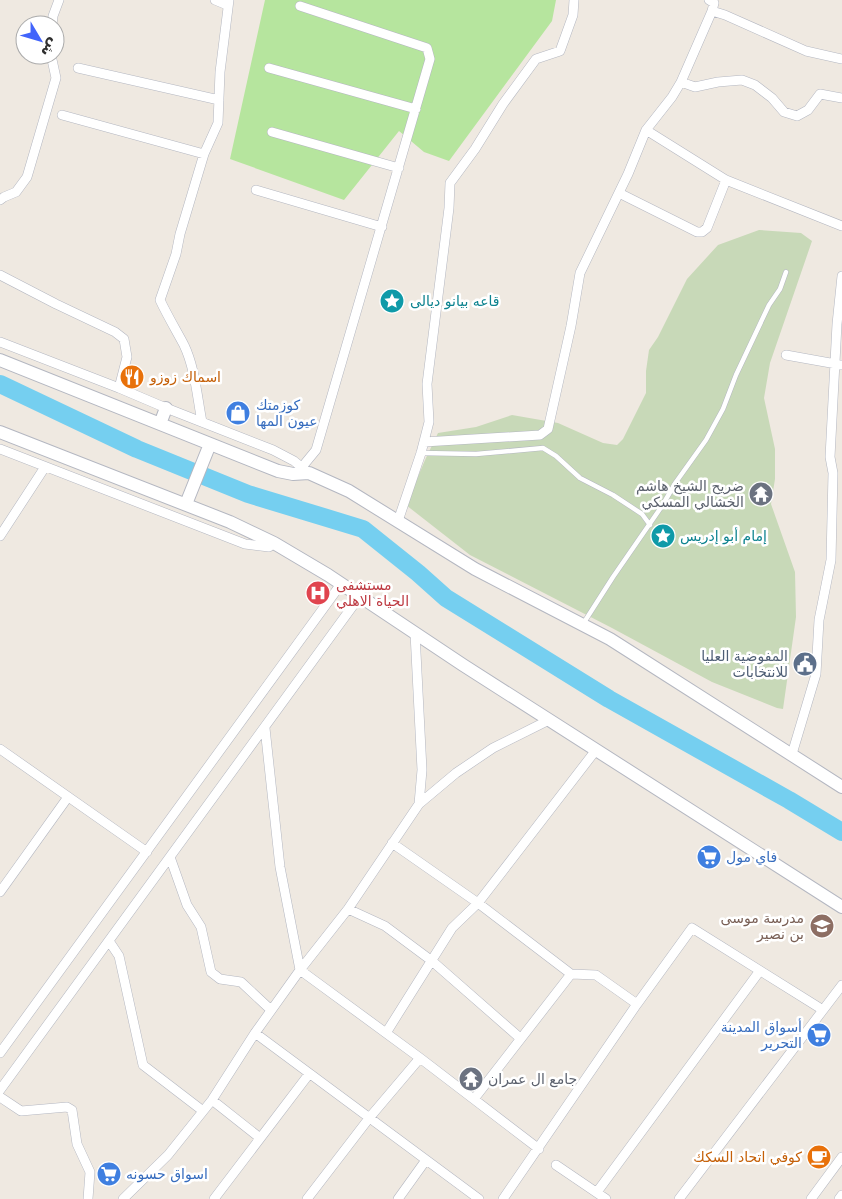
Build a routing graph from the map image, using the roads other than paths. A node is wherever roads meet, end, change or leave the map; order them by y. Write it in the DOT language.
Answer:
graph roads {
  1 [pos="59,0"];
  2 [pos="215,0"];
  3 [pos="574,0"];
  4 [pos="709,0"];
  5 [pos="228,2"];
  6 [pos="300,6"];
  7 [pos="712,11"];
  8 [pos="54,15"];
  9 [pos="842,59"];
  10 [pos="53,65"];
  11 [pos="78,68"];
  12 [pos="269,68"];
  13 [pos="681,82"];
  14 [pos="842,98"];
  15 [pos="219,100"];
  16 [pos="416,109"];
  17 [pos="62,115"];
  18 [pos="646,130"];
  19 [pos="272,132"];
  20 [pos="204,154"];
  21 [pos="399,168"];
  22 [pos="726,180"];
  23 [pos="256,190"];
  24 [pos="619,193"];
  25 [pos="0,200"];
  26 [pos="842,226"];
  27 [pos="382,227"];
  28 [pos="786,272"];
  29 [pos="0,275"];
  30 [pos="842,276"];
  31 [pos="841,291"];
  32 [pos="0,342"];
  33 [pos="786,355"];
  34 [pos="0,360"];
  35 [pos="839,364"];
  36 [pos="119,388"];
  37 [pos="166,408"];
  38 [pos="838,413"];
  39 [pos="202,422"];
  40 [pos="160,424"];
  41 [pos="0,432"];
  42 [pos="424,442"];
  43 [pos="210,444"];
  44 [pos="0,449"];
  45 [pos="420,453"];
  46 [pos="45,467"];
  47 [pos="306,470"];
  48 [pos="837,474"];
  49 [pos="186,504"];
  50 [pos="398,521"];
  51 [pos="650,525"];
  52 [pos="0,536"];
  53 [pos="274,543"];
  54 [pos="341,584"];
  55 [pos="360,596"];
  56 [pos="582,625"];
  57 [pos="415,633"];
  58 [pos="549,720"];
  59 [pos="264,728"];
  60 [pos="0,749"];
  61 [pos="596,750"];
  62 [pos="792,754"];
  63 [pos="842,787"];
  64 [pos="68,797"];
  65 [pos="420,804"];
  66 [pos="392,843"];
  67 [pos="147,852"];
  68 [pos="170,857"];
  69 [pos="0,892"];
  70 [pos="478,903"];
  71 [pos="842,907"];
  72 [pos="348,909"];
  73 [pos="109,941"];
  74 [pos="432,961"];
  75 [pos="300,970"];
  76 [pos="759,972"];
  77 [pos="571,974"];
  78 [pos="842,985"];
  79 [pos="637,1004"];
  80 [pos="271,1010"];
  81 [pos="823,1010"];
  82 [pos="254,1033"];
  83 [pos="386,1033"];
  84 [pos="520,1038"];
  85 [pos="0,1053"];
  86 [pos="420,1058"];
  87 [pos="309,1074"];
  88 [pos="0,1090"];
  89 [pos="0,1097"];
  90 [pos="474,1099"];
  91 [pos="212,1100"];
  92 [pos="203,1111"];
  93 [pos="370,1117"];
  94 [pos="260,1138"];
  95 [pos="539,1149"];
  96 [pos="842,1157"];
  97 [pos="426,1160"];
  98 [pos="556,1166"];
  99 [pos="597,1192"];
  100 [pos="842,1195"];
  101 [pos="88,1199"];
  102 [pos="123,1199"];
  103 [pos="214,1199"];
  104 [pos="307,1199"];
  105 [pos="398,1199"];
  106 [pos="479,1199"];
  107 [pos="504,1199"];
  108 [pos="606,1199"];
  109 [pos="679,1199"];
  110 [pos="811,1199"];
  111 [pos="839,1199"];
  1 -- 8 [label="street"];
  2 -- 5 [label="street"];
  3 -- 42 [label="street"];
  4 -- 7 [label="street"];
  5 -- 15 [label="street"];
  6 -- 16 [label="street"];
  7 -- 9 [label="street"];
  7 -- 13 [label="street"];
  10 -- 25 [label="street"];
  11 -- 15 [label="street"];
  12 -- 16 [label="street"];
  13 -- 14 [label="street"];
  13 -- 18 [label="street"];
  15 -- 20 [label="street"];
  16 -- 21 [label="street"];
  17 -- 20 [label="street"];
  18 -- 22 [label="street"];
  18 -- 24 [label="street"];
  19 -- 21 [label="street"];
  20 -- 39 [label="street"];
  21 -- 27 [label="street"];
  22 -- 24 [label="street"];
  22 -- 26 [label="street"];
  23 -- 27 [label="street"];
  24 -- 42 [label="street"];
  27 -- 47 [label="street"];
  28 -- 51 [label="lane"];
  29 -- 36 [label="street"];
  30 -- 31 [label="street"];
  31 -- 35 [label="street"];
  32 -- 36 [label="street"];
  33 -- 35 [label="street"];
  34 -- 40 [label="street"];
  35 -- 38 [label="street"];
  36 -- 37 [label="street"];
  37 -- 39 [label="street"];
  37 -- 40 [label="street"];
  38 -- 48 [label="street"];
  39 -- 47 [label="street"];
  40 -- 43 [label="street"];
  41 -- 49 [label="street"];
  42 -- 45 [label="street"];
  43 -- 47 [label="street"];
  43 -- 49 [label="street"];
  44 -- 46 [label="street"];
  45 -- 50 [label="street"];
  45 -- 51 [label="lane"];
  46 -- 52 [label="street"];
  46 -- 53 [label="street"];
  47 -- 50 [label="street"];
  48 -- 62 [label="street"];
  49 -- 53 [label="street"];
  50 -- 56 [label="street"];
  51 -- 56 [label="lane"];
  53 -- 54 [label="street"];
  54 -- 55 [label="street"];
  54 -- 67 [label="street"];
  55 -- 57 [label="street"];
  55 -- 59 [label="street"];
  56 -- 62 [label="street"];
  57 -- 58 [label="street"];
  57 -- 65 [label="street"];
  58 -- 61 [label="street"];
  58 -- 65 [label="street"];
  59 -- 68 [label="street"];
  59 -- 75 [label="street"];
  60 -- 64 [label="street"];
  61 -- 70 [label="street"];
  61 -- 71 [label="street"];
  62 -- 63 [label="street"];
  64 -- 67 [label="street"];
  64 -- 69 [label="street"];
  65 -- 66 [label="street"];
  66 -- 70 [label="street"];
  66 -- 72 [label="street"];
  67 -- 85 [label="street"];
  68 -- 73 [label="street"];
  68 -- 80 [label="street"];
  70 -- 74 [label="street"];
  70 -- 77 [label="street"];
  72 -- 74 [label="street"];
  72 -- 75 [label="street"];
  73 -- 88 [label="street"];
  73 -- 92 [label="street"];
  74 -- 83 [label="street"];
  74 -- 84 [label="street"];
  75 -- 80 [label="street"];
  75 -- 83 [label="street"];
  76 -- 79 [label="street"];
  76 -- 81 [label="street"];
  76 -- 99 [label="street"];
  77 -- 79 [label="street"];
  77 -- 84 [label="street"];
  78 -- 81 [label="street"];
  79 -- 95 [label="street"];
  80 -- 82 [label="street"];
  81 -- 109 [label="street"];
  82 -- 87 [label="street"];
  82 -- 91 [label="street"];
  83 -- 86 [label="street"];
  84 -- 90 [label="street"];
  86 -- 90 [label="street"];
  86 -- 93 [label="street"];
  87 -- 93 [label="street"];
  87 -- 94 [label="street"];
  89 -- 101 [label="street"];
  90 -- 95 [label="street"];
  91 -- 92 [label="street"];
  91 -- 94 [label="street"];
  92 -- 102 [label="street"];
  93 -- 97 [label="street"];
  93 -- 104 [label="street"];
  94 -- 103 [label="street"];
  95 -- 107 [label="street"];
  96 -- 110 [label="street"];
  97 -- 105 [label="street"];
  97 -- 106 [label="street"];
  98 -- 99 [label="street"];
  99 -- 108 [label="street"];
  100 -- 111 [label="street"];
}
